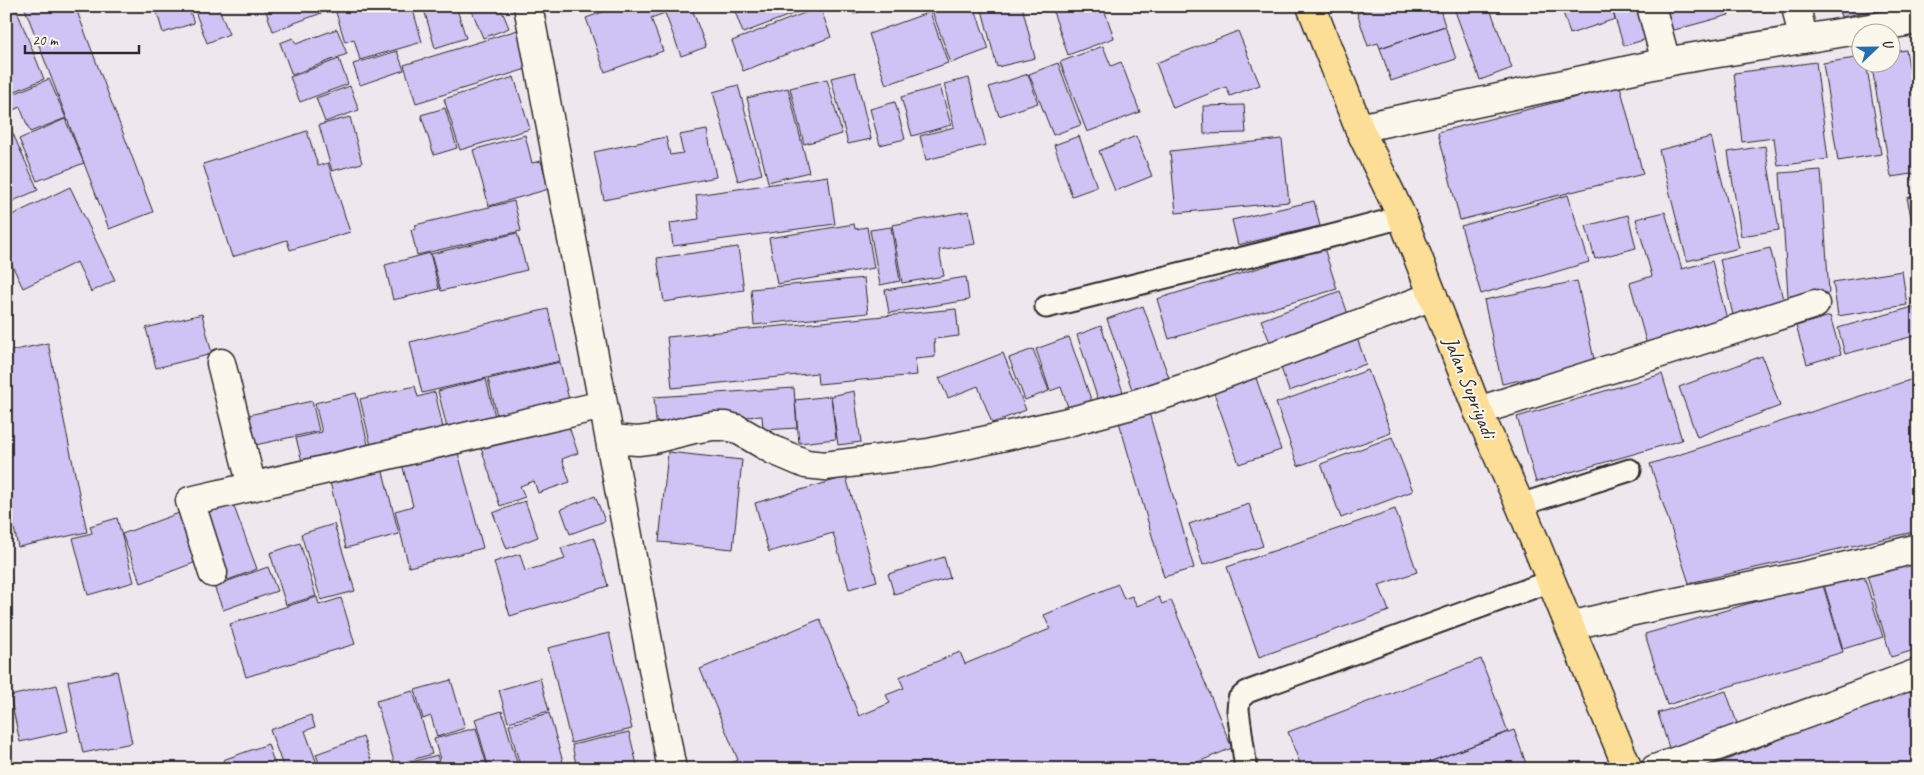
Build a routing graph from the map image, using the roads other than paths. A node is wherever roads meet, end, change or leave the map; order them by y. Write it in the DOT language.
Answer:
graph roads {
  1 [pos="528,6"];
  2 [pos="1310,6"];
  3 [pos="1651,6"];
  4 [pos="1796,6"];
  5 [pos="1918,20"];
  6 [pos="1802,39"];
  7 [pos="1666,62"];
  8 [pos="1359,128"];
  9 [pos="1402,217"];
  10 [pos="1433,296"];
  11 [pos="1815,304"];
  12 [pos="1046,307"];
  13 [pos="221,363"];
  14 [pos="603,405"];
  15 [pos="1478,411"];
  16 [pos="610,439"];
  17 [pos="1630,470"];
  18 [pos="252,487"];
  19 [pos="1520,505"];
  20 [pos="1918,548"];
  21 [pos="213,573"];
  22 [pos="1551,580"];
  23 [pos="1570,626"];
  24 [pos="1918,673"];
  25 [pos="672,769"];
  26 [pos="1246,769"];
  27 [pos="1628,769"];
  28 [pos="1655,769"];
  1 -- 14 [label="street"];
  2 -- 8 [label="highway, Jalan Supriyadi"];
  3 -- 7 [label="street"];
  4 -- 6 [label="street"];
  5 -- 6 [label="street"];
  6 -- 7 [label="street"];
  7 -- 8 [label="street"];
  8 -- 9 [label="highway, Jalan Supriyadi"];
  9 -- 10 [label="highway, Jalan Supriyadi"];
  9 -- 12 [label="lane"];
  10 -- 15 [label="highway, Jalan Supriyadi"];
  10 -- 16 [label="street"];
  11 -- 15 [label="street"];
  13 -- 18 [label="street"];
  14 -- 16 [label="street"];
  14 -- 18 [label="street"];
  15 -- 19 [label="highway, Jalan Supriyadi"];
  16 -- 25 [label="street"];
  17 -- 19 [label="lane"];
  18 -- 21 [label="street"];
  19 -- 22 [label="highway, Jalan Supriyadi"];
  20 -- 23 [label="street"];
  22 -- 23 [label="highway, Jalan Supriyadi"];
  22 -- 26 [label="lane"];
  23 -- 27 [label="highway, Jalan Supriyadi"];
  24 -- 28 [label="street"];
}
